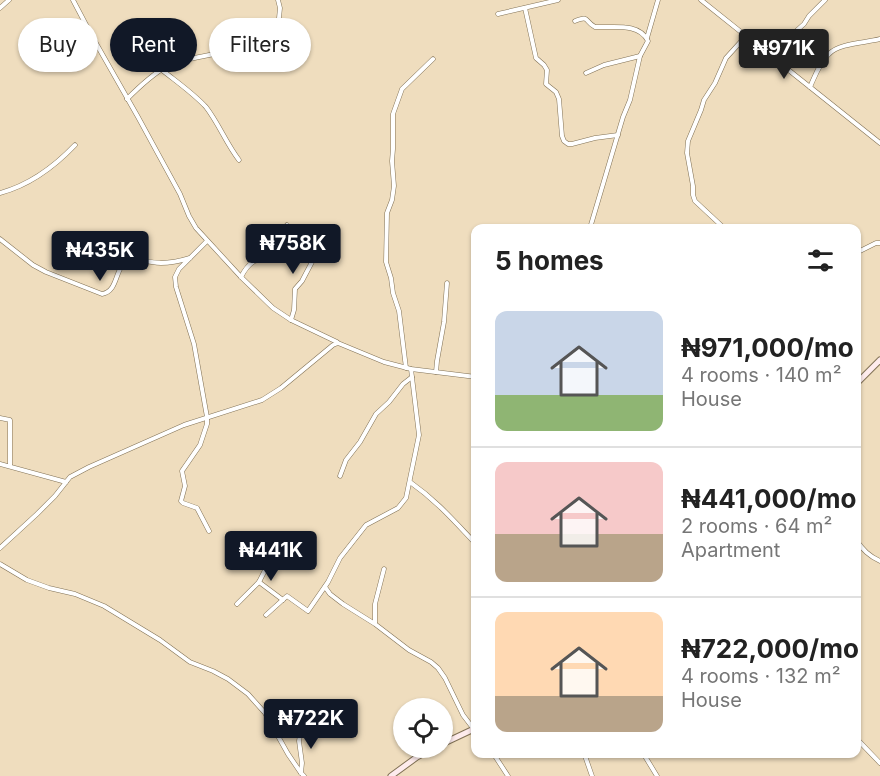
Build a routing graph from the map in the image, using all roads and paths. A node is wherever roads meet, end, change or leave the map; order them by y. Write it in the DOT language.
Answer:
graph roads {
  1 [pos="9,0"];
  2 [pos="73,0"];
  3 [pos="278,0"];
  4 [pos="558,0"];
  5 [pos="658,0"];
  6 [pos="701,0"];
  7 [pos="825,0"];
  8 [pos="0,8"];
  9 [pos="525,8"];
  10 [pos="498,14"];
  11 [pos="574,21"];
  12 [pos="746,36"];
  13 [pos="647,39"];
  14 [pos="880,39"];
  15 [pos="640,56"];
  16 [pos="772,57"];
  17 [pos="197,58"];
  18 [pos="433,59"];
  19 [pos="159,72"];
  20 [pos="165,72"];
  21 [pos="586,73"];
  22 [pos="810,87"];
  23 [pos="127,99"];
  24 [pos="618,135"];
  25 [pos="880,143"];
  26 [pos="75,145"];
  27 [pos="239,160"];
  28 [pos="0,194"];
  29 [pos="591,224"];
  30 [pos="720,224"];
  31 [pos="287,225"];
  32 [pos="0,239"];
  33 [pos="207,241"];
  34 [pos="327,243"];
  35 [pos="880,243"];
  36 [pos="861,250"];
  37 [pos="190,258"];
  38 [pos="240,277"];
  39 [pos="447,283"];
  40 [pos="291,321"];
  41 [pos="338,343"];
  42 [pos="880,360"];
  43 [pos="409,369"];
  44 [pos="436,372"];
  45 [pos="471,376"];
  46 [pos="412,377"];
  47 [pos="861,379"];
  48 [pos="207,417"];
  49 [pos="0,418"];
  50 [pos="0,464"];
  51 [pos="10,466"];
  52 [pos="340,476"];
  53 [pos="66,482"];
  54 [pos="410,482"];
  55 [pos="209,531"];
  56 [pos="471,539"];
  57 [pos="280,541"];
  58 [pos="861,547"];
  59 [pos="0,548"];
  60 [pos="880,561"];
  61 [pos="0,564"];
  62 [pos="384,569"];
  63 [pos="259,582"];
  64 [pos="325,587"];
  65 [pos="283,600"];
  66 [pos="237,603"];
  67 [pos="266,615"];
  68 [pos="375,624"];
  69 [pos="302,723"];
  70 [pos="471,724"];
  71 [pos="471,731"];
  72 [pos="453,739"];
  73 [pos="861,743"];
  74 [pos="416,758"];
  75 [pos="496,758"];
  76 [pos="586,758"];
  77 [pos="646,758"];
  78 [pos="880,763"];
  79 [pos="302,775"];
  80 [pos="391,776"];
  81 [pos="508,776"];
  82 [pos="592,776"];
  83 [pos="657,776"];
  1 -- 8 [label="street"];
  2 -- 23 [label="street"];
  3 -- 17 [label="street"];
  4 -- 9 [label="street"];
  5 -- 13 [label="street"];
  6 -- 12 [label="street"];
  7 -- 16 [label="street"];
  9 -- 10 [label="street"];
  9 -- 24 [label="street"];
  11 -- 13 [label="street"];
  12 -- 16 [label="street"];
  12 -- 30 [label="street"];
  13 -- 15 [label="street"];
  14 -- 22 [label="street"];
  15 -- 21 [label="street"];
  15 -- 24 [label="street"];
  16 -- 22 [label="street"];
  18 -- 43 [label="street"];
  19 -- 23 [label="street"];
  20 -- 27 [label="street"];
  22 -- 25 [label="street"];
  23 -- 33 [label="street"];
  24 -- 29 [label="street"];
  26 -- 28 [label="street"];
  31 -- 38 [label="street"];
  32 -- 37 [label="street"];
  33 -- 37 [label="street"];
  33 -- 38 [label="street"];
  34 -- 40 [label="street"];
  35 -- 36 [label="street"];
  37 -- 48 [label="street"];
  38 -- 40 [label="street"];
  39 -- 44 [label="street"];
  40 -- 41 [label="street"];
  41 -- 43 [label="street"];
  41 -- 48 [label="street"];
  42 -- 47 [label="main road"];
  43 -- 44 [label="street"];
  43 -- 46 [label="street"];
  44 -- 45 [label="street"];
  46 -- 52 [label="street"];
  46 -- 54 [label="street"];
  48 -- 53 [label="street"];
  48 -- 55 [label="street"];
  49 -- 51 [label="street"];
  50 -- 51 [label="street"];
  51 -- 53 [label="street"];
  53 -- 59 [label="street"];
  54 -- 56 [label="street"];
  54 -- 64 [label="street"];
  57 -- 63 [label="street"];
  58 -- 60 [label="street"];
  61 -- 79 [label="street"];
  62 -- 68 [label="street"];
  63 -- 65 [label="street"];
  63 -- 66 [label="street"];
  64 -- 65 [label="street"];
  64 -- 68 [label="street"];
  65 -- 67 [label="street"];
  68 -- 70 [label="street"];
  69 -- 79 [label="street"];
  71 -- 72 [label="main road"];
  73 -- 78 [label="street"];
  74 -- 80 [label="main road"];
  75 -- 81 [label="street"];
  76 -- 82 [label="street"];
  77 -- 83 [label="street"];
}
